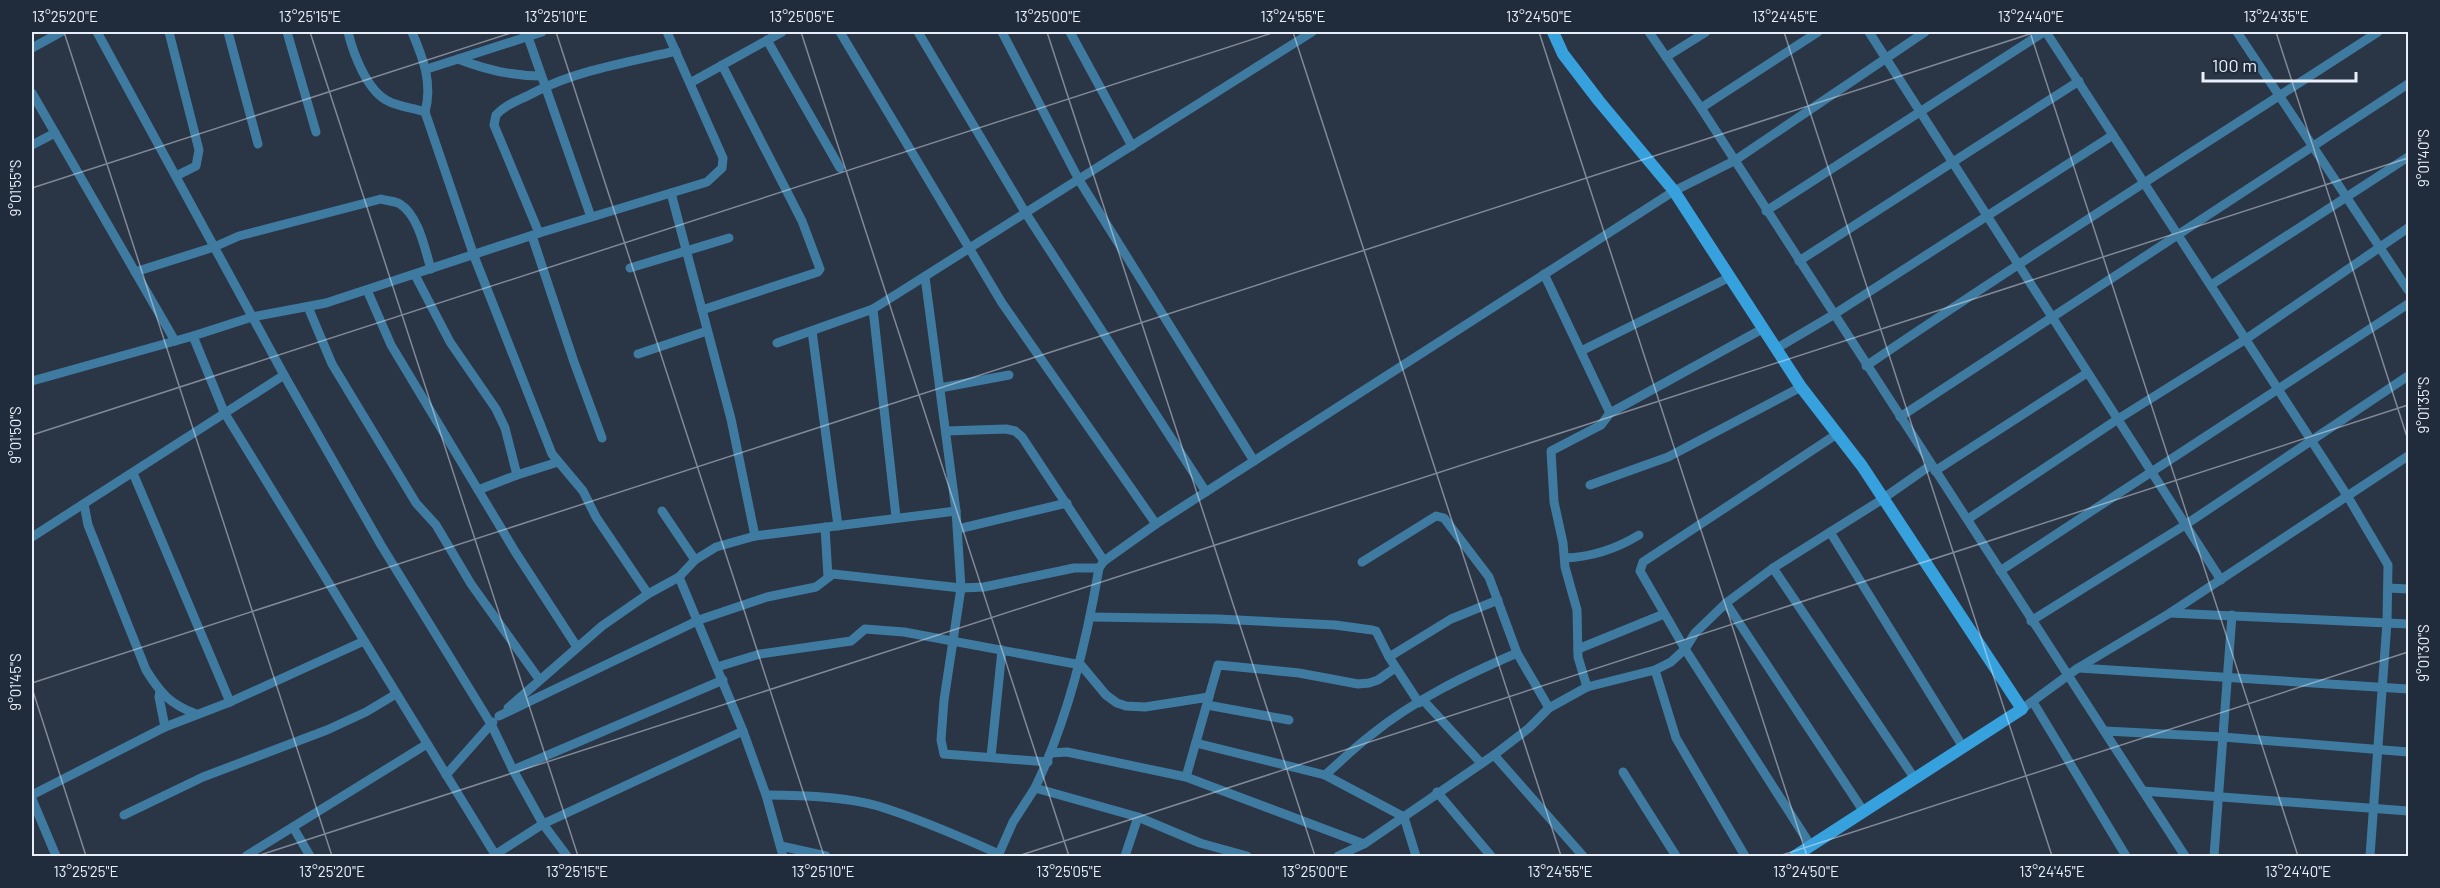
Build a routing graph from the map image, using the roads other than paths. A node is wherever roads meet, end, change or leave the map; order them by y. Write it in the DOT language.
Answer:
graph roads {
  1 [pos="62,32"];
  2 [pos="97,32"];
  3 [pos="169,32"];
  4 [pos="228,32"];
  5 [pos="287,32"];
  6 [pos="348,32"];
  7 [pos="412,32"];
  8 [pos="542,32"];
  9 [pos="667,32"];
  10 [pos="782,32"];
  11 [pos="840,32"];
  12 [pos="918,32"];
  13 [pos="1002,32"];
  14 [pos="1070,32"];
  15 [pos="1312,32"];
  16 [pos="1553,32"];
  17 [pos="1649,32"];
  18 [pos="1706,32"];
  19 [pos="1818,32"];
  20 [pos="1869,32"];
  21 [pos="1925,32"];
  22 [pos="2045,32"];
  23 [pos="2237,32"];
  24 [pos="2378,32"];
  25 [pos="524,35"];
  26 [pos="766,40"];
  27 [pos="32,48"];
  28 [pos="676,51"];
  29 [pos="1666,57"];
  30 [pos="1885,57"];
  31 [pos="458,59"];
  32 [pos="722,65"];
  33 [pos="427,69"];
  34 [pos="541,76"];
  35 [pos="2079,81"];
  36 [pos="690,83"];
  37 [pos="2409,84"];
  38 [pos="544,87"];
  39 [pos="32,93"];
  40 [pos="2280,95"];
  41 [pos="1701,108"];
  42 [pos="1919,111"];
  43 [pos="425,112"];
  44 [pos="316,132"];
  45 [pos="55,133"];
  46 [pos="2113,135"];
  47 [pos="258,144"];
  48 [pos="32,145"];
  49 [pos="2313,145"];
  50 [pos="1132,146"];
  51 [pos="2409,157"];
  52 [pos="1734,161"];
  53 [pos="1951,162"];
  54 [pos="840,168"];
  55 [pos="176,176"];
  56 [pos="1079,180"];
  57 [pos="2144,184"];
  58 [pos="1674,191"];
  59 [pos="671,193"];
  60 [pos="2348,198"];
  61 [pos="1766,211"];
  62 [pos="1025,212"];
  63 [pos="1986,215"];
  64 [pos="591,217"];
  65 [pos="2409,228"];
  66 [pos="535,234"];
  67 [pos="2178,237"];
  68 [pos="729,238"];
  69 [pos="970,246"];
  70 [pos="2380,246"];
  71 [pos="214,247"];
  72 [pos="686,250"];
  73 [pos="474,256"];
  74 [pos="1799,261"];
  75 [pos="2018,263"];
  76 [pos="630,268"];
  77 [pos="431,269"];
  78 [pos="135,272"];
  79 [pos="415,274"];
  80 [pos="1544,274"];
  81 [pos="924,277"];
  82 [pos="1730,277"];
  83 [pos="2211,285"];
  84 [pos="367,290"];
  85 [pos="2409,290"];
  86 [pos="2409,304"];
  87 [pos="308,307"];
  88 [pos="873,309"];
  89 [pos="702,310"];
  90 [pos="1833,315"];
  91 [pos="252,317"];
  92 [pos="2052,318"];
  93 [pos="1764,328"];
  94 [pos="707,331"];
  95 [pos="812,331"];
  96 [pos="193,336"];
  97 [pos="2246,339"];
  98 [pos="175,341"];
  99 [pos="777,343"];
  100 [pos="1776,348"];
  101 [pos="1581,351"];
  102 [pos="638,354"];
  103 [pos="1866,366"];
  104 [pos="2087,373"];
  105 [pos="284,375"];
  106 [pos="1009,375"];
  107 [pos="2409,375"];
  108 [pos="32,381"];
  109 [pos="1801,387"];
  110 [pos="940,388"];
  111 [pos="2279,390"];
  112 [pos="225,412"];
  113 [pos="1610,413"];
  114 [pos="1900,417"];
  115 [pos="2118,419"];
  116 [pos="946,431"];
  117 [pos="1837,434"];
  118 [pos="602,438"];
  119 [pos="2311,441"];
  120 [pos="2409,456"];
  121 [pos="1254,461"];
  122 [pos="558,462"];
  123 [pos="1933,468"];
  124 [pos="2151,472"];
  125 [pos="133,473"];
  126 [pos="518,475"];
  127 [pos="1590,485"];
  128 [pos="478,490"];
  129 [pos="1206,492"];
  130 [pos="2348,497"];
  131 [pos="1883,499"];
  132 [pos="1067,503"];
  133 [pos="84,504"];
  134 [pos="662,511"];
  135 [pos="956,511"];
  136 [pos="896,517"];
  137 [pos="1968,519"];
  138 [pos="1156,524"];
  139 [pos="2185,525"];
  140 [pos="838,526"];
  141 [pos="825,528"];
  142 [pos="958,529"];
  143 [pos="1830,532"];
  144 [pos="1639,535"];
  145 [pos="755,536"];
  146 [pos="32,537"];
  147 [pos="1565,558"];
  148 [pos="695,560"];
  149 [pos="1362,562"];
  150 [pos="1102,565"];
  151 [pos="1773,568"];
  152 [pos="2000,571"];
  153 [pos="828,576"];
  154 [pos="679,577"];
  155 [pos="2221,580"];
  156 [pos="961,588"];
  157 [pos="2388,588"];
  158 [pos="2409,589"];
  159 [pos="648,594"];
  160 [pos="1498,600"];
  161 [pos="1726,603"];
  162 [pos="2170,613"];
  163 [pos="1664,614"];
  164 [pos="2232,615"];
  165 [pos="1091,617"];
  166 [pos="699,620"];
  167 [pos="2031,621"];
  168 [pos="2387,622"];
  169 [pos="2409,624"];
  170 [pos="952,640"];
  171 [pos="364,641"];
  172 [pos="577,646"];
  173 [pos="1578,649"];
  174 [pos="1685,649"];
  175 [pos="1002,650"];
  176 [pos="1517,653"];
  177 [pos="1389,657"];
  178 [pos="1081,665"];
  179 [pos="717,667"];
  180 [pos="1395,668"];
  181 [pos="2078,668"];
  182 [pos="1655,670"];
  183 [pos="2068,676"];
  184 [pos="2227,678"];
  185 [pos="539,679"];
  186 [pos="723,680"];
  187 [pos="1587,687"];
  188 [pos="2383,688"];
  189 [pos="2409,689"];
  190 [pos="160,691"];
  191 [pos="396,694"];
  192 [pos="1208,701"];
  193 [pos="1421,701"];
  194 [pos="230,702"];
  195 [pos="2033,702"];
  196 [pos="1549,708"];
  197 [pos="2022,709"];
  198 [pos="196,714"];
  199 [pos="500,716"];
  200 [pos="1289,720"];
  201 [pos="491,724"];
  202 [pos="165,727"];
  203 [pos="743,731"];
  204 [pos="2105,731"];
  205 [pos="2223,737"];
  206 [pos="1196,743"];
  207 [pos="427,744"];
  208 [pos="1964,747"];
  209 [pos="2379,750"];
  210 [pos="2409,752"];
  211 [pos="1494,754"];
  212 [pos="991,757"];
  213 [pos="1049,758"];
  214 [pos="1481,763"];
  215 [pos="513,770"];
  216 [pos="1623,771"];
  217 [pos="446,775"];
  218 [pos="1325,775"];
  219 [pos="1186,777"];
  220 [pos="1915,778"];
  221 [pos="1035,788"];
  222 [pos="2143,791"];
  223 [pos="1437,792"];
  224 [pos="766,795"];
  225 [pos="32,797"];
  226 [pos="2218,797"];
  227 [pos="2374,809"];
  228 [pos="2409,811"];
  229 [pos="1864,812"];
  230 [pos="124,815"];
  231 [pos="1138,817"];
  232 [pos="1404,817"];
  233 [pos="543,824"];
  234 [pos="293,827"];
  235 [pos="1362,845"];
  236 [pos="1811,846"];
  237 [pos="782,851"];
  238 [pos="999,855"];
  239 [pos="56,856"];
  240 [pos="246,856"];
  241 [pos="310,856"];
  242 [pos="495,856"];
  243 [pos="567,856"];
  244 [pos="826,856"];
  245 [pos="1125,856"];
  246 [pos="1247,856"];
  247 [pos="1338,856"];
  248 [pos="1358,856"];
  249 [pos="1416,856"];
  250 [pos="1491,856"];
  251 [pos="1583,856"];
  252 [pos="1676,856"];
  253 [pos="1745,856"];
  254 [pos="1795,856"];
  255 [pos="2126,856"];
  256 [pos="2185,856"];
  257 [pos="2214,856"];
  258 [pos="2370,856"];
  1 -- 27 [label="street"];
  2 -- 55 [label="street"];
  3 -- 55 [label="street"];
  4 -- 47 [label="street"];
  5 -- 44 [label="street"];
  6 -- 43 [label="street"];
  7 -- 33 [label="street"];
  8 -- 25 [label="street"];
  9 -- 28 [label="street"];
  10 -- 26 [label="street"];
  11 -- 69 [label="street"];
  12 -- 62 [label="street"];
  13 -- 56 [label="street"];
  14 -- 50 [label="street"];
  15 -- 50 [label="street"];
  16 -- 58 [label="street"];
  17 -- 29 [label="street"];
  18 -- 29 [label="street"];
  19 -- 41 [label="street"];
  20 -- 30 [label="street"];
  21 -- 30 [label="street"];
  22 -- 35 [label="street"];
  22 -- 42 [label="street"];
  23 -- 40 [label="street"];
  24 -- 40 [label="street"];
  25 -- 31 [label="street"];
  25 -- 34 [label="street"];
  26 -- 32 [label="street"];
  26 -- 54 [label="street"];
  28 -- 36 [label="street"];
  28 -- 38 [label="street"];
  29 -- 41 [label="street"];
  30 -- 42 [label="street"];
  30 -- 52 [label="street"];
  31 -- 33 [label="street"];
  31 -- 34 [label="street"];
  32 -- 36 [label="street"];
  32 -- 89 [label="street"];
  33 -- 43 [label="street"];
  34 -- 38 [label="street"];
  35 -- 46 [label="street"];
  35 -- 53 [label="street"];
  36 -- 59 [label="street"];
  37 -- 49 [label="street"];
  38 -- 64 [label="street"];
  38 -- 66 [label="street"];
  39 -- 45 [label="street"];
  40 -- 49 [label="street"];
  40 -- 57 [label="street"];
  41 -- 52 [label="street"];
  42 -- 53 [label="street"];
  42 -- 61 [label="street"];
  43 -- 73 [label="street"];
  45 -- 48 [label="street"];
  45 -- 78 [label="street"];
  46 -- 57 [label="street"];
  46 -- 63 [label="street"];
  49 -- 60 [label="street"];
  49 -- 67 [label="street"];
  50 -- 56 [label="street"];
  51 -- 60 [label="street"];
  52 -- 58 [label="street"];
  52 -- 61 [label="street"];
  53 -- 63 [label="street"];
  53 -- 74 [label="street"];
  55 -- 71 [label="street"];
  56 -- 62 [label="street"];
  56 -- 121 [label="street"];
  57 -- 67 [label="street"];
  57 -- 75 [label="street"];
  58 -- 80 [label="street"];
  58 -- 82 [label="street"];
  59 -- 64 [label="street"];
  59 -- 72 [label="street"];
  60 -- 70 [label="street"];
  60 -- 83 [label="street"];
  61 -- 74 [label="street"];
  62 -- 69 [label="street"];
  62 -- 129 [label="street"];
  63 -- 75 [label="street"];
  63 -- 90 [label="street"];
  64 -- 66 [label="street"];
  65 -- 70 [label="street"];
  66 -- 73 [label="street"];
  66 -- 118 [label="street"];
  67 -- 83 [label="street"];
  67 -- 92 [label="street"];
  68 -- 72 [label="street"];
  69 -- 81 [label="street"];
  69 -- 138 [label="street"];
  70 -- 85 [label="street"];
  70 -- 97 [label="street"];
  71 -- 77 [label="street"];
  71 -- 78 [label="street"];
  71 -- 91 [label="street"];
  72 -- 76 [label="street"];
  72 -- 89 [label="street"];
  73 -- 77 [label="street"];
  73 -- 122 [label="street"];
  74 -- 90 [label="street"];
  75 -- 92 [label="street"];
  75 -- 103 [label="street"];
  77 -- 79 [label="street"];
  78 -- 98 [label="street"];
  79 -- 84 [label="street"];
  79 -- 126 [label="street"];
  80 -- 101 [label="street"];
  80 -- 121 [label="street"];
  81 -- 88 [label="street"];
  81 -- 110 [label="street"];
  82 -- 93 [label="street"];
  82 -- 101 [label="street"];
  83 -- 97 [label="street"];
  84 -- 87 [label="street"];
  84 -- 128 [label="street"];
  86 -- 111 [label="street"];
  87 -- 91 [label="street"];
  87 -- 185 [label="street"];
  88 -- 95 [label="street"];
  88 -- 136 [label="street"];
  89 -- 94 [label="street"];
  90 -- 100 [label="street"];
  90 -- 103 [label="street"];
  91 -- 96 [label="street"];
  91 -- 105 [label="street"];
  92 -- 104 [label="street"];
  92 -- 114 [label="street"];
  93 -- 100 [label="street"];
  93 -- 113 [label="street"];
  94 -- 102 [label="street"];
  94 -- 145 [label="street"];
  95 -- 99 [label="street"];
  95 -- 140 [label="street"];
  96 -- 98 [label="street"];
  96 -- 112 [label="street"];
  97 -- 111 [label="street"];
  97 -- 115 [label="street"];
  98 -- 108 [label="street"];
  100 -- 109 [label="street"];
  101 -- 113 [label="street"];
  103 -- 114 [label="street"];
  104 -- 115 [label="street"];
  104 -- 123 [label="street"];
  105 -- 112 [label="street"];
  105 -- 201 [label="street"];
  106 -- 110 [label="street"];
  107 -- 119 [label="street"];
  109 -- 117 [label="street"];
  109 -- 127 [label="street"];
  110 -- 116 [label="street"];
  111 -- 119 [label="street"];
  111 -- 124 [label="street"];
  112 -- 125 [label="street"];
  112 -- 171 [label="street"];
  113 -- 147 [label="street"];
  114 -- 123 [label="street"];
  115 -- 124 [label="street"];
  115 -- 137 [label="street"];
  116 -- 132 [label="street"];
  116 -- 135 [label="street"];
  117 -- 131 [label="street"];
  117 -- 163 [label="street"];
  119 -- 130 [label="street"];
  119 -- 139 [label="street"];
  120 -- 130 [label="street"];
  121 -- 129 [label="street"];
  122 -- 126 [label="street"];
  122 -- 159 [label="street"];
  123 -- 131 [label="street"];
  123 -- 137 [label="street"];
  124 -- 139 [label="street"];
  124 -- 152 [label="street"];
  125 -- 133 [label="street"];
  125 -- 194 [label="street"];
  126 -- 128 [label="street"];
  128 -- 172 [label="street"];
  129 -- 138 [label="street"];
  130 -- 155 [label="street"];
  130 -- 157 [label="street"];
  131 -- 143 [label="street"];
  131 -- 197 [label="street"];
  132 -- 142 [label="street"];
  132 -- 150 [label="street"];
  133 -- 146 [label="street"];
  133 -- 190 [label="street"];
  134 -- 148 [label="street"];
  135 -- 136 [label="street"];
  135 -- 142 [label="street"];
  136 -- 140 [label="street"];
  137 -- 152 [label="street"];
  138 -- 150 [label="street"];
  139 -- 155 [label="street"];
  139 -- 167 [label="street"];
  140 -- 141 [label="street"];
  141 -- 145 [label="street"];
  141 -- 153 [label="street"];
  142 -- 156 [label="street"];
  143 -- 151 [label="street"];
  143 -- 208 [label="street"];
  144 -- 147 [label="street"];
  145 -- 148 [label="street"];
  147 -- 173 [label="street"];
  148 -- 154 [label="street"];
  149 -- 160 [label="street"];
  150 -- 156 [label="street"];
  150 -- 165 [label="street"];
  151 -- 161 [label="street"];
  151 -- 220 [label="street"];
  152 -- 167 [label="street"];
  153 -- 156 [label="street"];
  153 -- 166 [label="street"];
  154 -- 159 [label="street"];
  154 -- 166 [label="street"];
  155 -- 162 [label="street"];
  156 -- 170 [label="street"];
  157 -- 158 [label="street"];
  157 -- 168 [label="street"];
  159 -- 172 [label="street"];
  160 -- 176 [label="street"];
  160 -- 177 [label="street"];
  161 -- 174 [label="street"];
  161 -- 229 [label="street"];
  162 -- 164 [label="street"];
  162 -- 181 [label="street"];
  163 -- 173 [label="street"];
  163 -- 174 [label="street"];
  164 -- 168 [label="street"];
  164 -- 184 [label="street"];
  165 -- 177 [label="street"];
  165 -- 178 [label="street"];
  166 -- 179 [label="street"];
  166 -- 199 [label="street"];
  167 -- 183 [label="street"];
  168 -- 169 [label="street"];
  168 -- 188 [label="street"];
  170 -- 175 [label="street"];
  170 -- 179 [label="street"];
  170 -- 212 [label="street"];
  171 -- 191 [label="street"];
  171 -- 194 [label="street"];
  172 -- 185 [label="street"];
  173 -- 187 [label="street"];
  174 -- 182 [label="street"];
  174 -- 236 [label="street"];
  175 -- 178 [label="street"];
  175 -- 212 [label="street"];
  176 -- 193 [label="street"];
  176 -- 196 [label="street"];
  177 -- 180 [label="street"];
  178 -- 192 [label="street"];
  178 -- 213 [label="street"];
  179 -- 186 [label="street"];
  180 -- 192 [label="street"];
  180 -- 193 [label="street"];
  181 -- 183 [label="street"];
  181 -- 184 [label="street"];
  182 -- 187 [label="street"];
  182 -- 253 [label="street"];
  183 -- 195 [label="street"];
  183 -- 204 [label="street"];
  184 -- 188 [label="street"];
  184 -- 205 [label="street"];
  185 -- 199 [label="street"];
  186 -- 203 [label="street"];
  186 -- 215 [label="street"];
  187 -- 196 [label="street"];
  188 -- 189 [label="street"];
  188 -- 209 [label="street"];
  190 -- 198 [label="street"];
  190 -- 202 [label="street"];
  191 -- 207 [label="street"];
  191 -- 230 [label="street"];
  192 -- 200 [label="street"];
  192 -- 206 [label="street"];
  193 -- 214 [label="street"];
  193 -- 218 [label="street"];
  194 -- 198 [label="street"];
  195 -- 197 [label="street"];
  195 -- 255 [label="street"];
  196 -- 211 [label="street"];
  197 -- 208 [label="street"];
  198 -- 202 [label="street"];
  199 -- 201 [label="street"];
  201 -- 215 [label="street"];
  201 -- 217 [label="street"];
  202 -- 225 [label="street"];
  203 -- 224 [label="street"];
  203 -- 233 [label="street"];
  204 -- 205 [label="street"];
  204 -- 222 [label="street"];
  205 -- 209 [label="street"];
  205 -- 226 [label="street"];
  206 -- 218 [label="street"];
  206 -- 219 [label="street"];
  207 -- 217 [label="street"];
  207 -- 234 [label="street"];
  208 -- 220 [label="street"];
  209 -- 210 [label="street"];
  209 -- 227 [label="street"];
  211 -- 214 [label="street"];
  211 -- 251 [label="street"];
  212 -- 213 [label="street"];
  213 -- 219 [label="street"];
  213 -- 221 [label="street"];
  214 -- 223 [label="street"];
  215 -- 233 [label="street"];
  216 -- 252 [label="street"];
  217 -- 242 [label="street"];
  218 -- 232 [label="street"];
  219 -- 235 [label="street"];
  220 -- 229 [label="street"];
  221 -- 231 [label="street"];
  221 -- 238 [label="street"];
  222 -- 226 [label="street"];
  222 -- 256 [label="street"];
  223 -- 232 [label="street"];
  223 -- 250 [label="street"];
  224 -- 237 [label="street"];
  224 -- 238 [label="street"];
  225 -- 239 [label="street"];
  226 -- 227 [label="street"];
  226 -- 257 [label="street"];
  227 -- 228 [label="street"];
  227 -- 258 [label="street"];
  229 -- 236 [label="street"];
  231 -- 245 [label="street"];
  231 -- 246 [label="street"];
  232 -- 235 [label="street"];
  232 -- 249 [label="street"];
  233 -- 242 [label="street"];
  233 -- 243 [label="street"];
  234 -- 240 [label="street"];
  234 -- 241 [label="street"];
  235 -- 247 [label="street"];
  235 -- 248 [label="street"];
  236 -- 254 [label="street"];
  237 -- 244 [label="street"];
}
